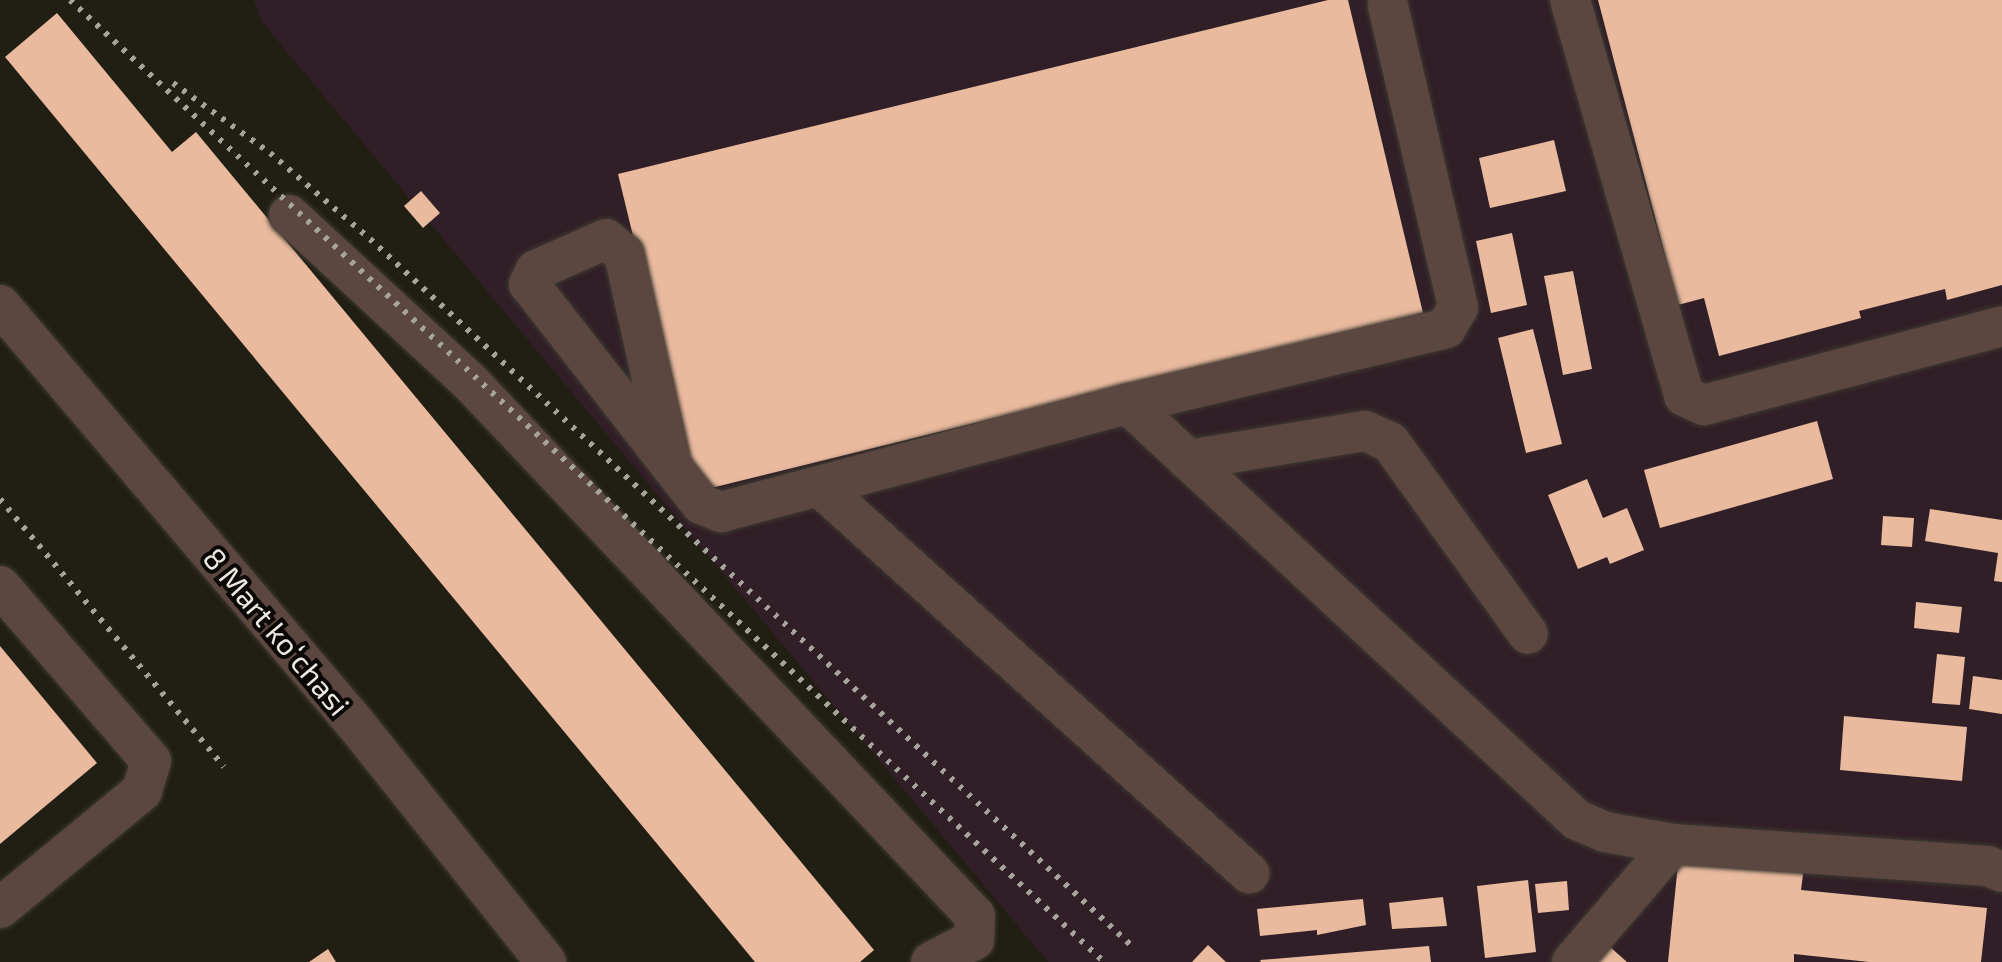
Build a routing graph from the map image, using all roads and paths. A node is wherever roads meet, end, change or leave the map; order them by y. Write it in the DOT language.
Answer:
graph roads {
  1 [pos="1570,0"];
  2 [pos="1388,5"];
  3 [pos="289,215"];
  4 [pos="0,305"];
  5 [pos="2002,326"];
  6 [pos="1128,404"];
  7 [pos="1188,460"];
  8 [pos="672,467"];
  9 [pos="819,486"];
  10 [pos="0,586"];
  11 [pos="1528,634"];
  12 [pos="1673,844"];
  13 [pos="2002,872"];
  14 [pos="1249,873"];
  15 [pos="0,908"];
  16 [pos="546,962"];
  17 [pos="931,962"];
  18 [pos="1572,962"];
  1 -- 5 [label="street"];
  2 -- 6 [label="street"];
  3 -- 17 [label="street"];
  4 -- 16 [label="street, 8 Mart koʻchasi"];
  6 -- 7 [label="street"];
  6 -- 9 [label="street"];
  7 -- 11 [label="street"];
  7 -- 12 [label="street"];
  8 -- 8 [label="street"];
  8 -- 9 [label="street"];
  9 -- 14 [label="street"];
  10 -- 15 [label="street"];
  12 -- 13 [label="street"];
  12 -- 18 [label="street"];
}
